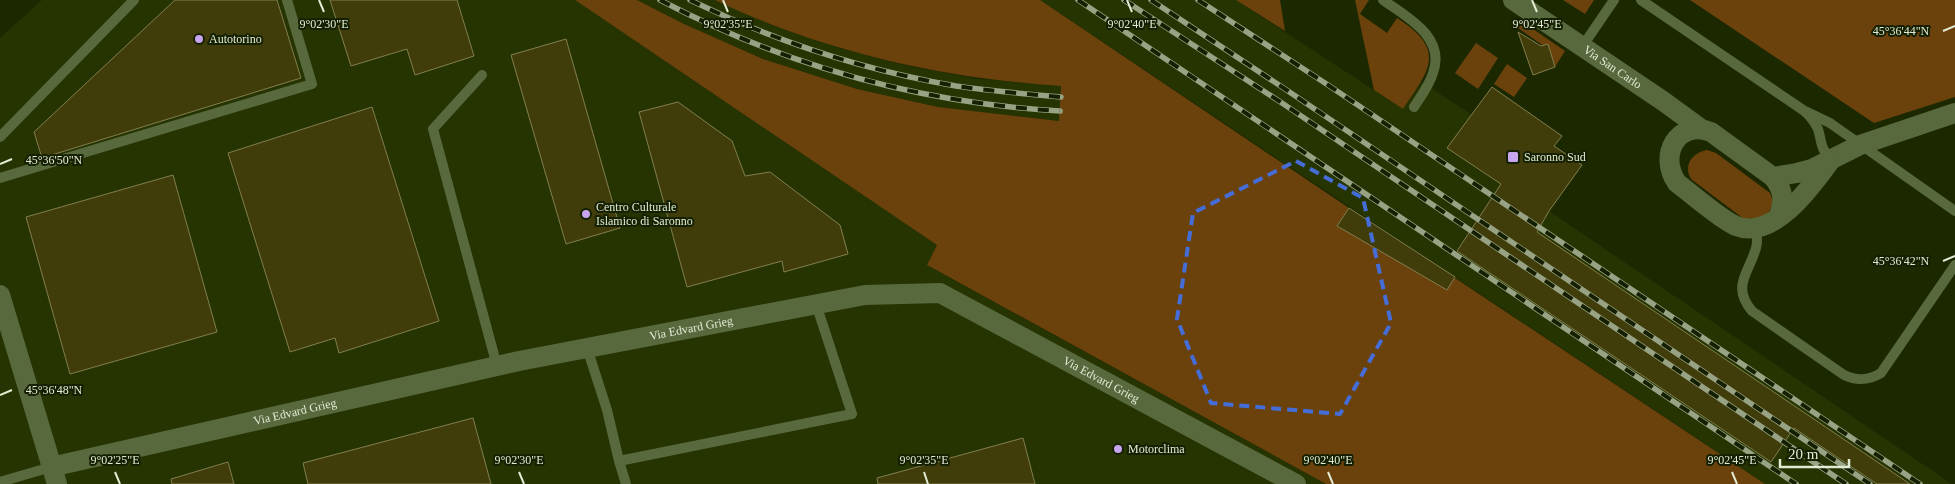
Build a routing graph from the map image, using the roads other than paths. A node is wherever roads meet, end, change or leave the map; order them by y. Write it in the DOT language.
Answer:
graph roads {
  1 [pos="134,0"];
  2 [pos="287,0"];
  3 [pos="1383,0"];
  4 [pos="1513,0"];
  5 [pos="1614,0"];
  6 [pos="1641,0"];
  7 [pos="1582,46"];
  8 [pos="482,75"];
  9 [pos="1663,101"];
  10 [pos="1414,107"];
  11 [pos="1803,110"];
  12 [pos="1955,113"];
  13 [pos="1700,128"];
  14 [pos="0,137"];
  15 [pos="1860,145"];
  16 [pos="1671,148"];
  17 [pos="1827,158"];
  18 [pos="1774,177"];
  19 [pos="0,178"];
  20 [pos="1955,211"];
  21 [pos="1779,216"];
  22 [pos="1756,228"];
  23 [pos="1955,266"];
  24 [pos="0,295"];
  25 [pos="816,304"];
  26 [pos="587,348"];
  27 [pos="497,366"];
  28 [pos="619,460"];
  29 [pos="54,475"];
  30 [pos="0,482"];
  31 [pos="626,484"];
  32 [pos="1296,484"];
  1 -- 14 [label="lane"];
  2 -- 19 [label="lane"];
  3 -- 10 [label="lane"];
  4 -- 7 [label="street, Via San Carlo"];
  5 -- 7 [label="lane"];
  6 -- 11 [label="lane"];
  7 -- 9 [label="street, Via San Carlo"];
  8 -- 27 [label="lane"];
  9 -- 13 [label="street, Via San Carlo"];
  9 -- 16 [label="street"];
  11 -- 15 [label="lane"];
  11 -- 17 [label="lane"];
  12 -- 15 [label="street"];
  13 -- 16 [label="street"];
  13 -- 18 [label="street, Via San Carlo"];
  15 -- 17 [label="street"];
  15 -- 20 [label="lane"];
  16 -- 22 [label="street"];
  17 -- 18 [label="street"];
  17 -- 21 [label="street"];
  18 -- 21 [label="street"];
  21 -- 22 [label="street"];
  22 -- 23 [label="lane"];
  24 -- 29 [label="street"];
  25 -- 26 [label="street, Via Edvard Grieg"];
  25 -- 28 [label="lane"];
  25 -- 32 [label="street, Via Edvard Grieg"];
  26 -- 27 [label="street, Via Edvard Grieg"];
  26 -- 28 [label="lane"];
  27 -- 29 [label="street, Via Edvard Grieg"];
  28 -- 31 [label="lane"];
  29 -- 30 [label="lane"];
}
